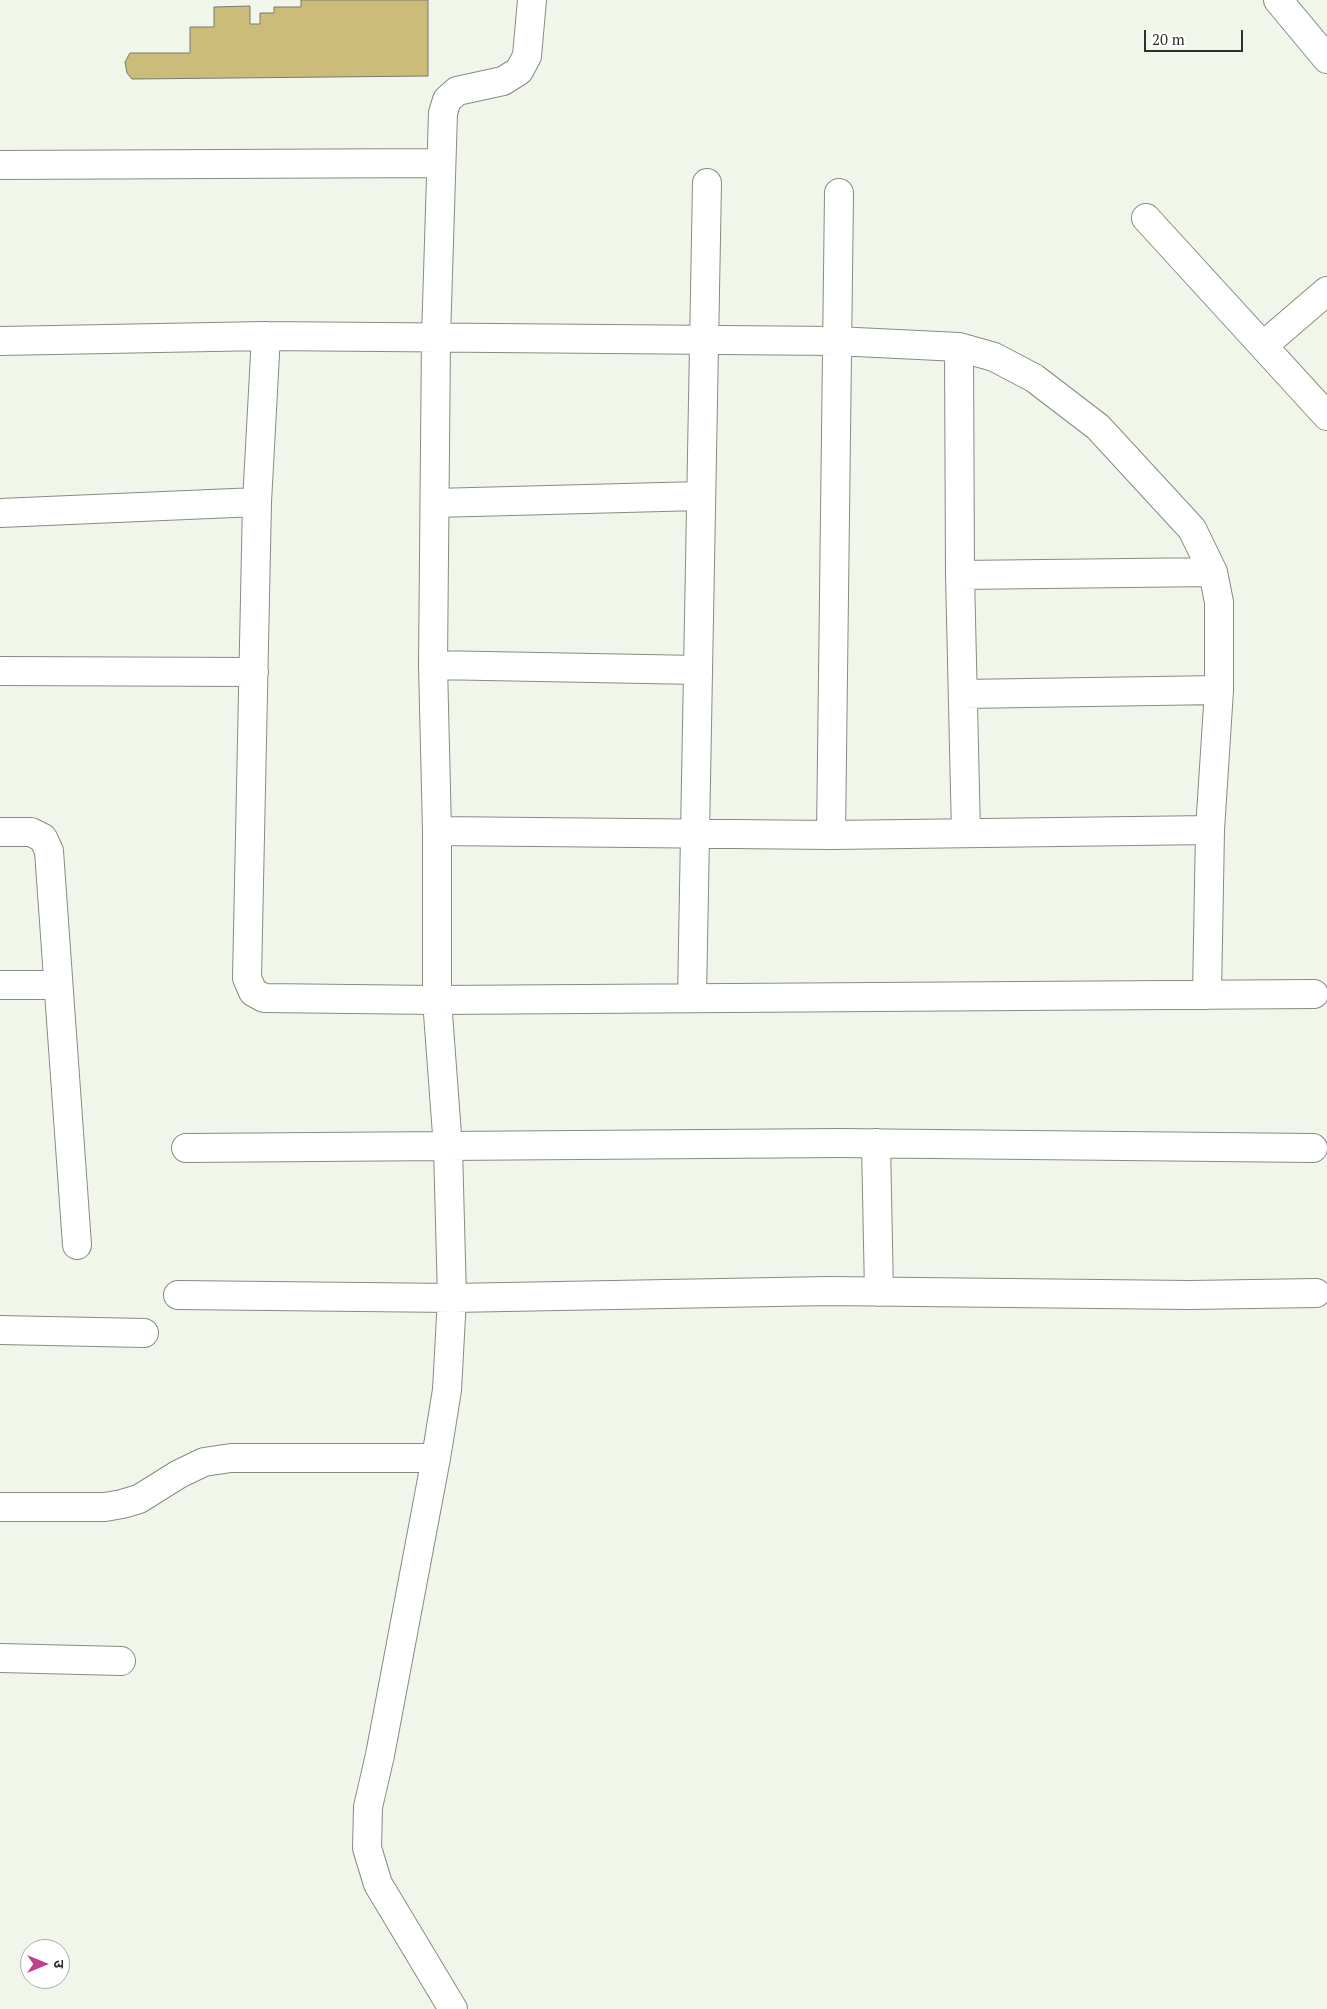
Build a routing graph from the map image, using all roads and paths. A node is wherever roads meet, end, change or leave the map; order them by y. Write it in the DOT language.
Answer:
graph roads {
  1 [pos="532,0"];
  2 [pos="1278,0"];
  3 [pos="1327,59"];
  4 [pos="440,164"];
  5 [pos="0,165"];
  6 [pos="707,183"];
  7 [pos="839,193"];
  8 [pos="1146,218"];
  9 [pos="1327,291"];
  10 [pos="266,336"];
  11 [pos="436,338"];
  12 [pos="703,340"];
  13 [pos="0,341"];
  14 [pos="836,341"];
  15 [pos="1264,345"];
  16 [pos="959,347"];
  17 [pos="1327,416"];
  18 [pos="700,496"];
  19 [pos="257,502"];
  20 [pos="435,503"];
  21 [pos="0,513"];
  22 [pos="1213,572"];
  23 [pos="960,575"];
  24 [pos="433,666"];
  25 [pos="698,670"];
  26 [pos="0,671"];
  27 [pos="254,672"];
  28 [pos="1219,690"];
  29 [pos="962,694"];
  30 [pos="1210,830"];
  31 [pos="437,831"];
  32 [pos="0,832"];
  33 [pos="966,833"];
  34 [pos="694,834"];
  35 [pos="831,835"];
  36 [pos="0,985"];
  37 [pos="58,985"];
  38 [pos="1314,994"];
  39 [pos="1207,995"];
  40 [pos="692,998"];
  41 [pos="437,1000"];
  42 [pos="876,1144"];
  43 [pos="186,1148"];
  44 [pos="448,1148"];
  45 [pos="1313,1148"];
  46 [pos="77,1245"];
  47 [pos="879,1292"];
  48 [pos="1316,1293"];
  49 [pos="178,1295"];
  50 [pos="452,1298"];
  51 [pos="0,1330"];
  52 [pos="144,1333"];
  53 [pos="436,1458"];
  54 [pos="0,1507"];
  55 [pos="0,1658"];
  56 [pos="121,1662"];
  57 [pos="454,2009"];
  1 -- 4 [label="street"];
  2 -- 3 [label="street"];
  4 -- 5 [label="street"];
  4 -- 11 [label="street"];
  6 -- 12 [label="street"];
  7 -- 14 [label="street"];
  8 -- 15 [label="street"];
  9 -- 15 [label="street"];
  10 -- 11 [label="street"];
  10 -- 13 [label="street"];
  10 -- 19 [label="street"];
  11 -- 12 [label="street"];
  11 -- 20 [label="street"];
  12 -- 14 [label="street"];
  12 -- 18 [label="street"];
  14 -- 16 [label="street"];
  14 -- 35 [label="street"];
  15 -- 17 [label="street"];
  16 -- 22 [label="street"];
  16 -- 23 [label="street"];
  18 -- 20 [label="street"];
  18 -- 25 [label="street"];
  19 -- 21 [label="street"];
  19 -- 27 [label="street"];
  20 -- 24 [label="street"];
  22 -- 23 [label="street"];
  22 -- 28 [label="street"];
  23 -- 29 [label="street"];
  24 -- 25 [label="street"];
  24 -- 31 [label="street"];
  25 -- 34 [label="street"];
  26 -- 27 [label="street"];
  27 -- 41 [label="street"];
  28 -- 29 [label="street"];
  28 -- 30 [label="street"];
  29 -- 33 [label="street"];
  30 -- 33 [label="street"];
  30 -- 39 [label="street"];
  31 -- 34 [label="street"];
  31 -- 41 [label="street"];
  32 -- 37 [label="street"];
  33 -- 35 [label="street"];
  34 -- 35 [label="street"];
  34 -- 40 [label="street"];
  36 -- 37 [label="street"];
  37 -- 46 [label="street"];
  38 -- 39 [label="street"];
  39 -- 40 [label="street"];
  40 -- 41 [label="street"];
  41 -- 44 [label="street"];
  42 -- 44 [label="street"];
  42 -- 45 [label="street"];
  42 -- 47 [label="street"];
  43 -- 44 [label="street"];
  44 -- 50 [label="street"];
  47 -- 48 [label="street"];
  47 -- 50 [label="street"];
  49 -- 50 [label="street"];
  50 -- 53 [label="street"];
  51 -- 52 [label="street"];
  53 -- 54 [label="street"];
  53 -- 57 [label="street"];
  55 -- 56 [label="street"];
}
